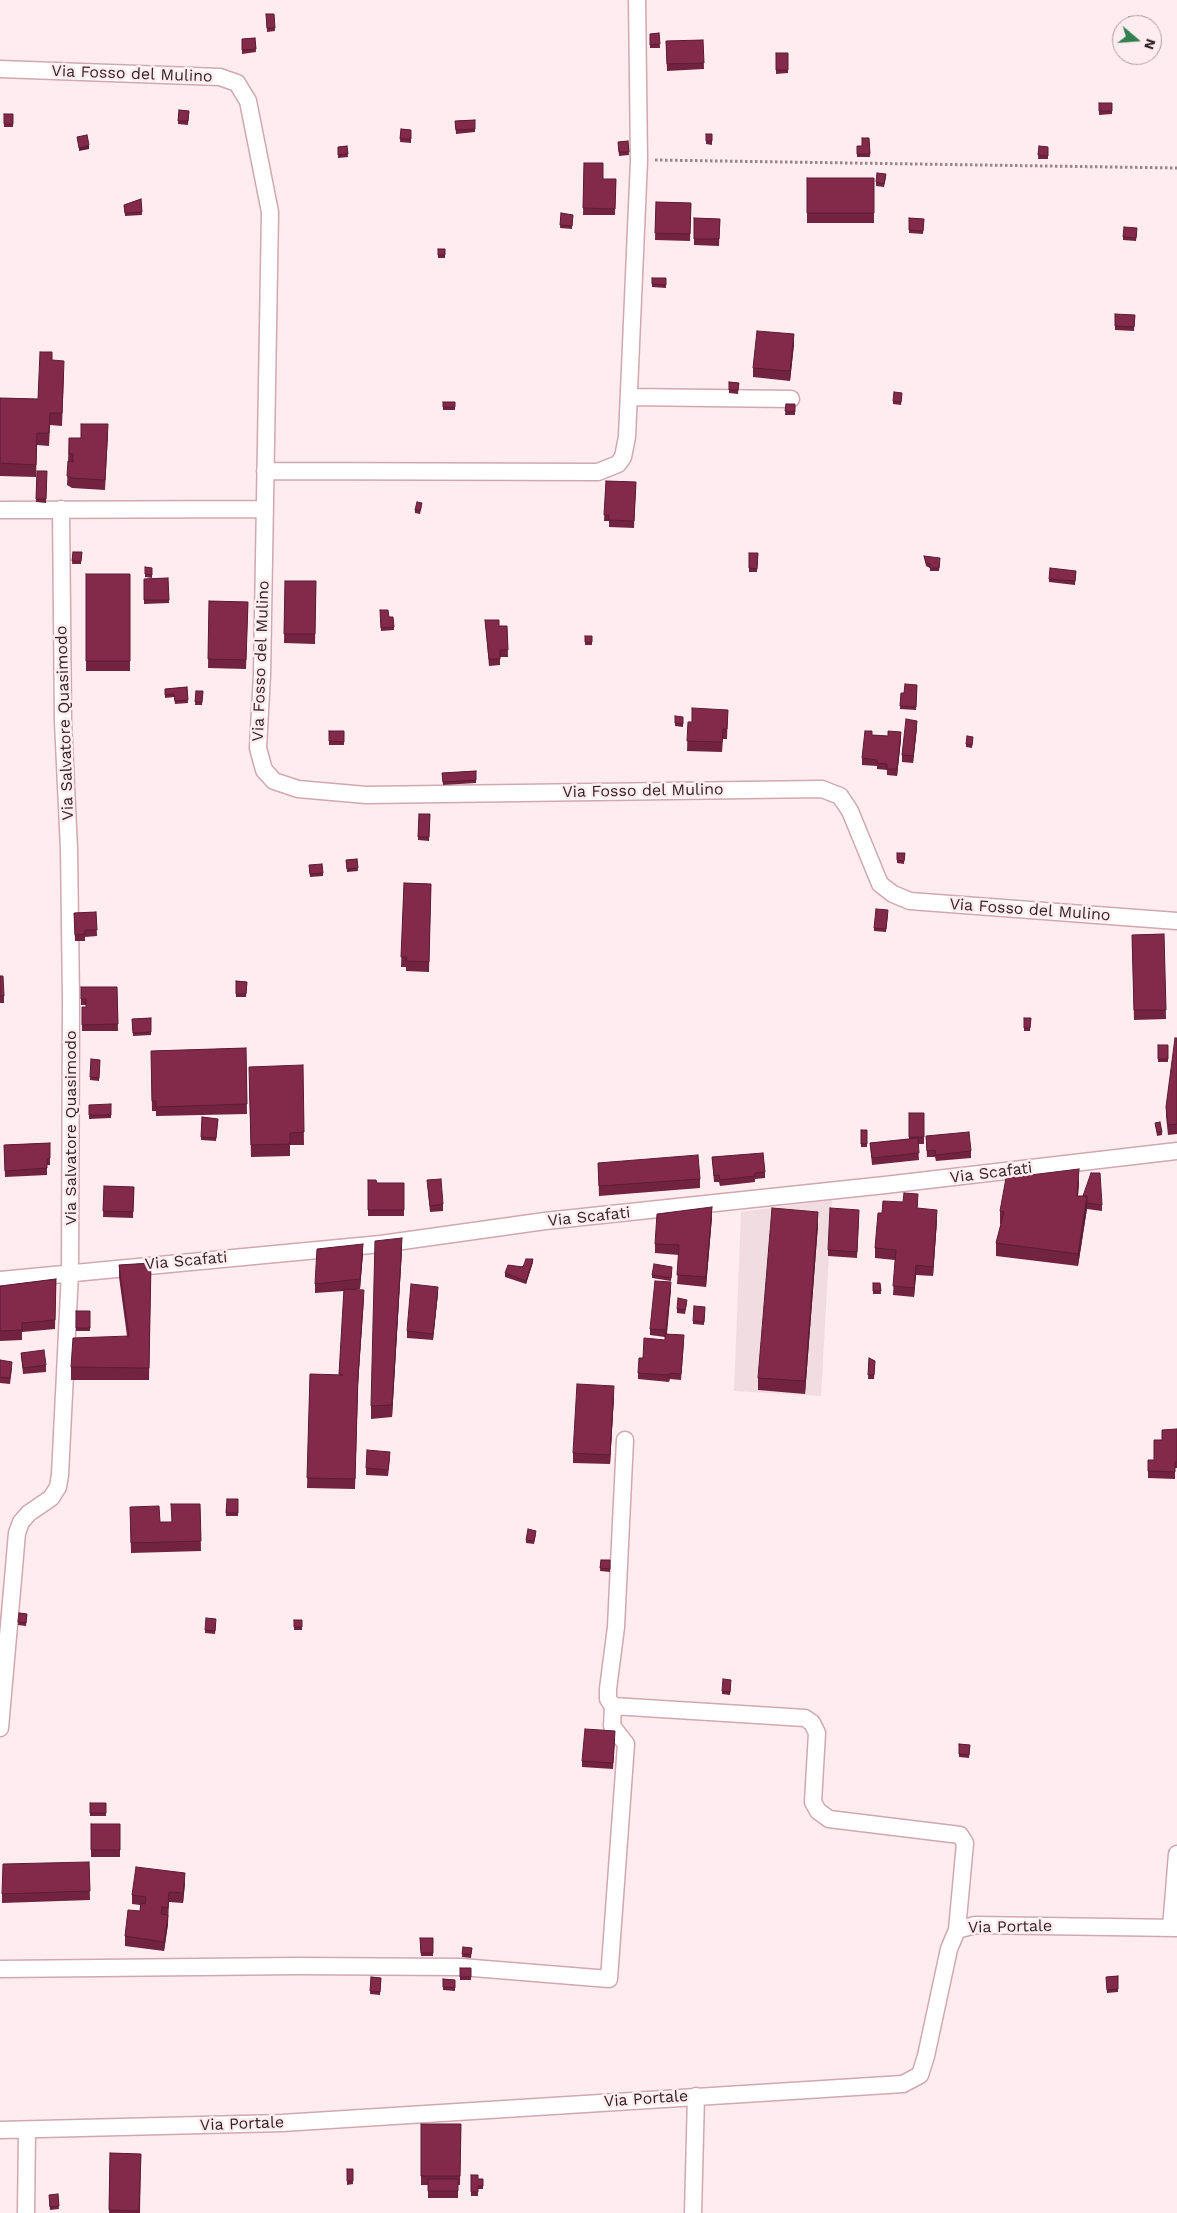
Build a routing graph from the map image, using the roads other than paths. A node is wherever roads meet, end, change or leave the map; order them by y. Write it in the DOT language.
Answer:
graph roads {
  1 [pos="637,0"];
  2 [pos="0,69"];
  3 [pos="629,397"];
  4 [pos="791,399"];
  5 [pos="265,471"];
  6 [pos="264,508"];
  7 [pos="61,509"];
  8 [pos="0,510"];
  9 [pos="1177,921"];
  10 [pos="1177,1151"];
  11 [pos="70,1272"];
  12 [pos="0,1280"];
  13 [pos="625,1440"];
  14 [pos="613,1706"];
  15 [pos="0,1728"];
  16 [pos="1177,1854"];
  17 [pos="1174,1928"];
  18 [pos="957,1930"];
  19 [pos="0,1969"];
  20 [pos="696,2096"];
  21 [pos="0,2130"];
  22 [pos="26,2130"];
  23 [pos="26,2213"];
  24 [pos="693,2213"];
  1 -- 3 [label="street"];
  2 -- 5 [label="street, Via Fosso del Mulino"];
  3 -- 4 [label="street"];
  3 -- 5 [label="street"];
  5 -- 6 [label="street, Via Fosso del Mulino"];
  6 -- 7 [label="street"];
  6 -- 9 [label="street, Via Fosso del Mulino"];
  7 -- 8 [label="street"];
  7 -- 11 [label="street, Via Salvatore Quasimodo"];
  10 -- 11 [label="street, Via Scafati"];
  11 -- 12 [label="street, Via Scafati"];
  11 -- 15 [label="street, Via Salvatore Quasimodo"];
  13 -- 14 [label="street"];
  14 -- 18 [label="street"];
  14 -- 19 [label="street"];
  16 -- 17 [label="street"];
  17 -- 18 [label="street, Via Portale"];
  18 -- 20 [label="street, Via Portale"];
  20 -- 22 [label="street, Via Portale"];
  20 -- 24 [label="street"];
  21 -- 22 [label="street, Via Portale"];
  22 -- 23 [label="street"];
}
